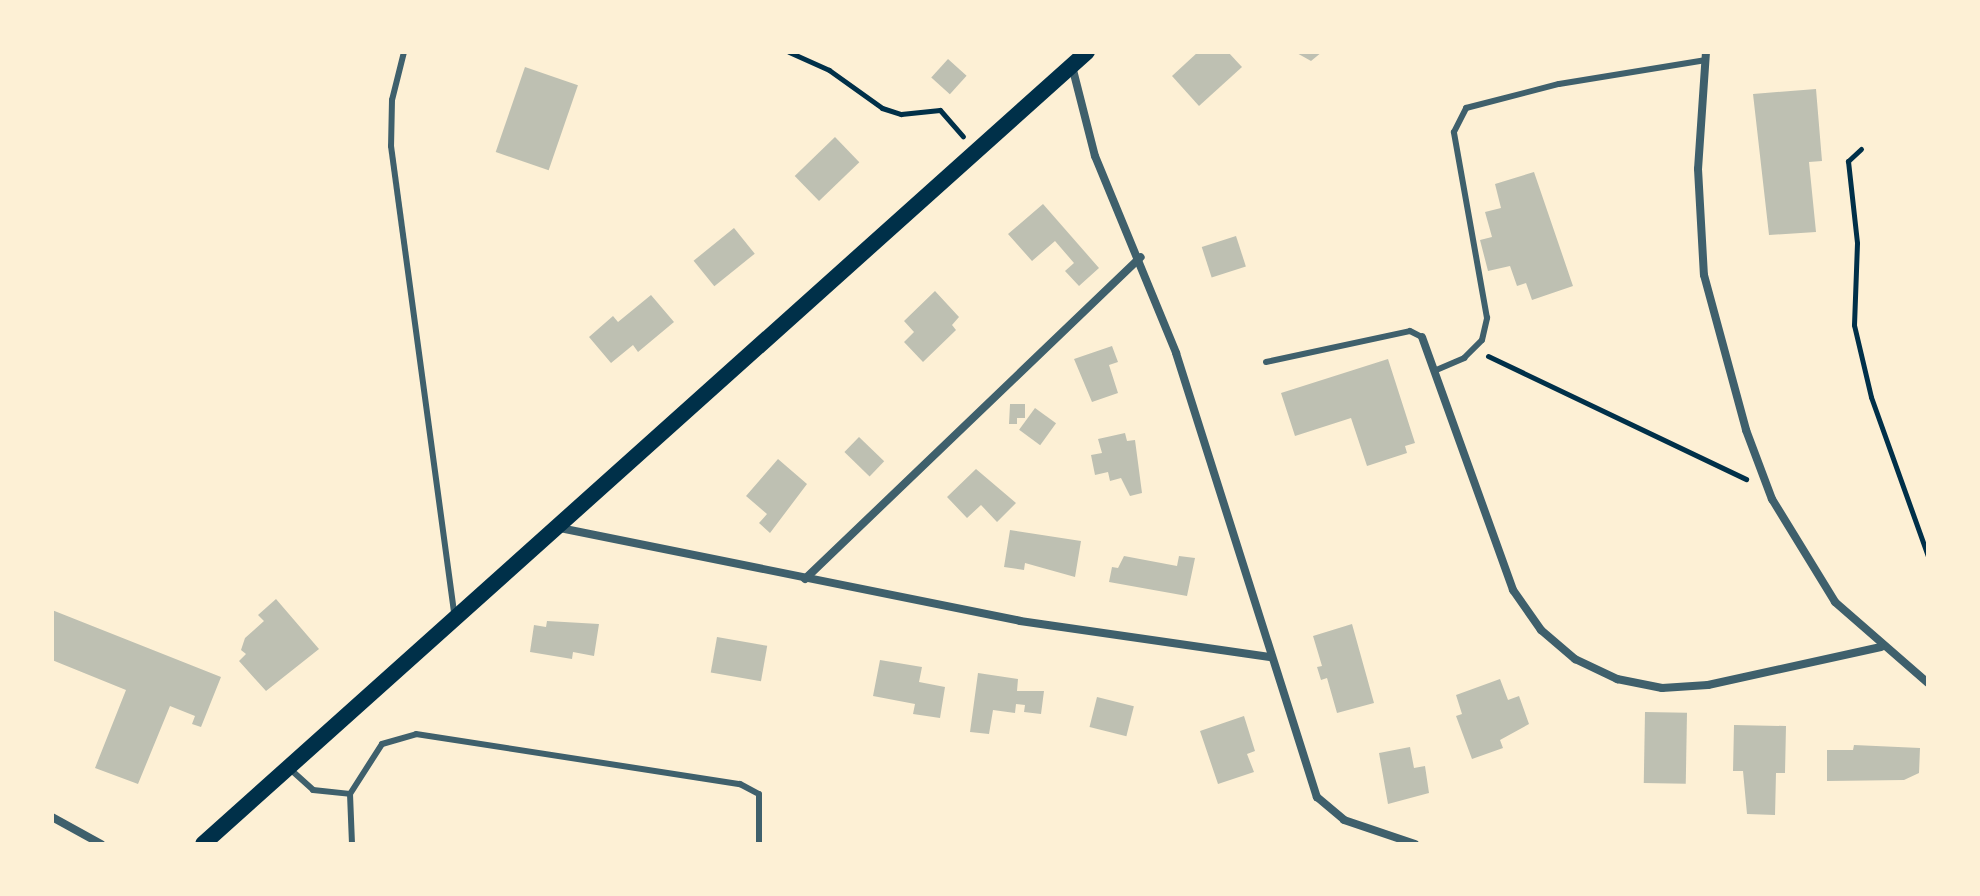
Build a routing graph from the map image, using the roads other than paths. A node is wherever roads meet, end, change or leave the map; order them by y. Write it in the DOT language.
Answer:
graph roads {
  1 [pos="404,52"];
  2 [pos="1087,52"];
  3 [pos="1706,56"];
  4 [pos="1072,65"];
  5 [pos="1141,257"];
  6 [pos="1422,337"];
  7 [pos="1266,362"];
  8 [pos="1434,371"];
  9 [pos="560,528"];
  10 [pos="805,579"];
  11 [pos="455,620"];
  12 [pos="1881,647"];
  13 [pos="1271,657"];
  14 [pos="1928,683"];
  15 [pos="289,768"];
  16 [pos="350,794"];
  17 [pos="52,817"];
  18 [pos="101,844"];
  19 [pos="203,844"];
  20 [pos="352,844"];
  21 [pos="759,844"];
  22 [pos="1415,844"];
  1 -- 11 [label="lane"];
  2 -- 4 [label="main road"];
  3 -- 8 [label="lane"];
  3 -- 12 [label="street"];
  4 -- 5 [label="street"];
  4 -- 9 [label="main road"];
  5 -- 10 [label="street"];
  5 -- 13 [label="street"];
  6 -- 7 [label="lane"];
  6 -- 8 [label="street"];
  8 -- 12 [label="street"];
  9 -- 10 [label="street"];
  9 -- 11 [label="main road"];
  10 -- 13 [label="street"];
  11 -- 15 [label="main road"];
  12 -- 14 [label="street"];
  13 -- 22 [label="street"];
  15 -- 16 [label="lane"];
  15 -- 19 [label="main road"];
  16 -- 20 [label="lane"];
  16 -- 21 [label="lane"];
  17 -- 18 [label="street"];
}
